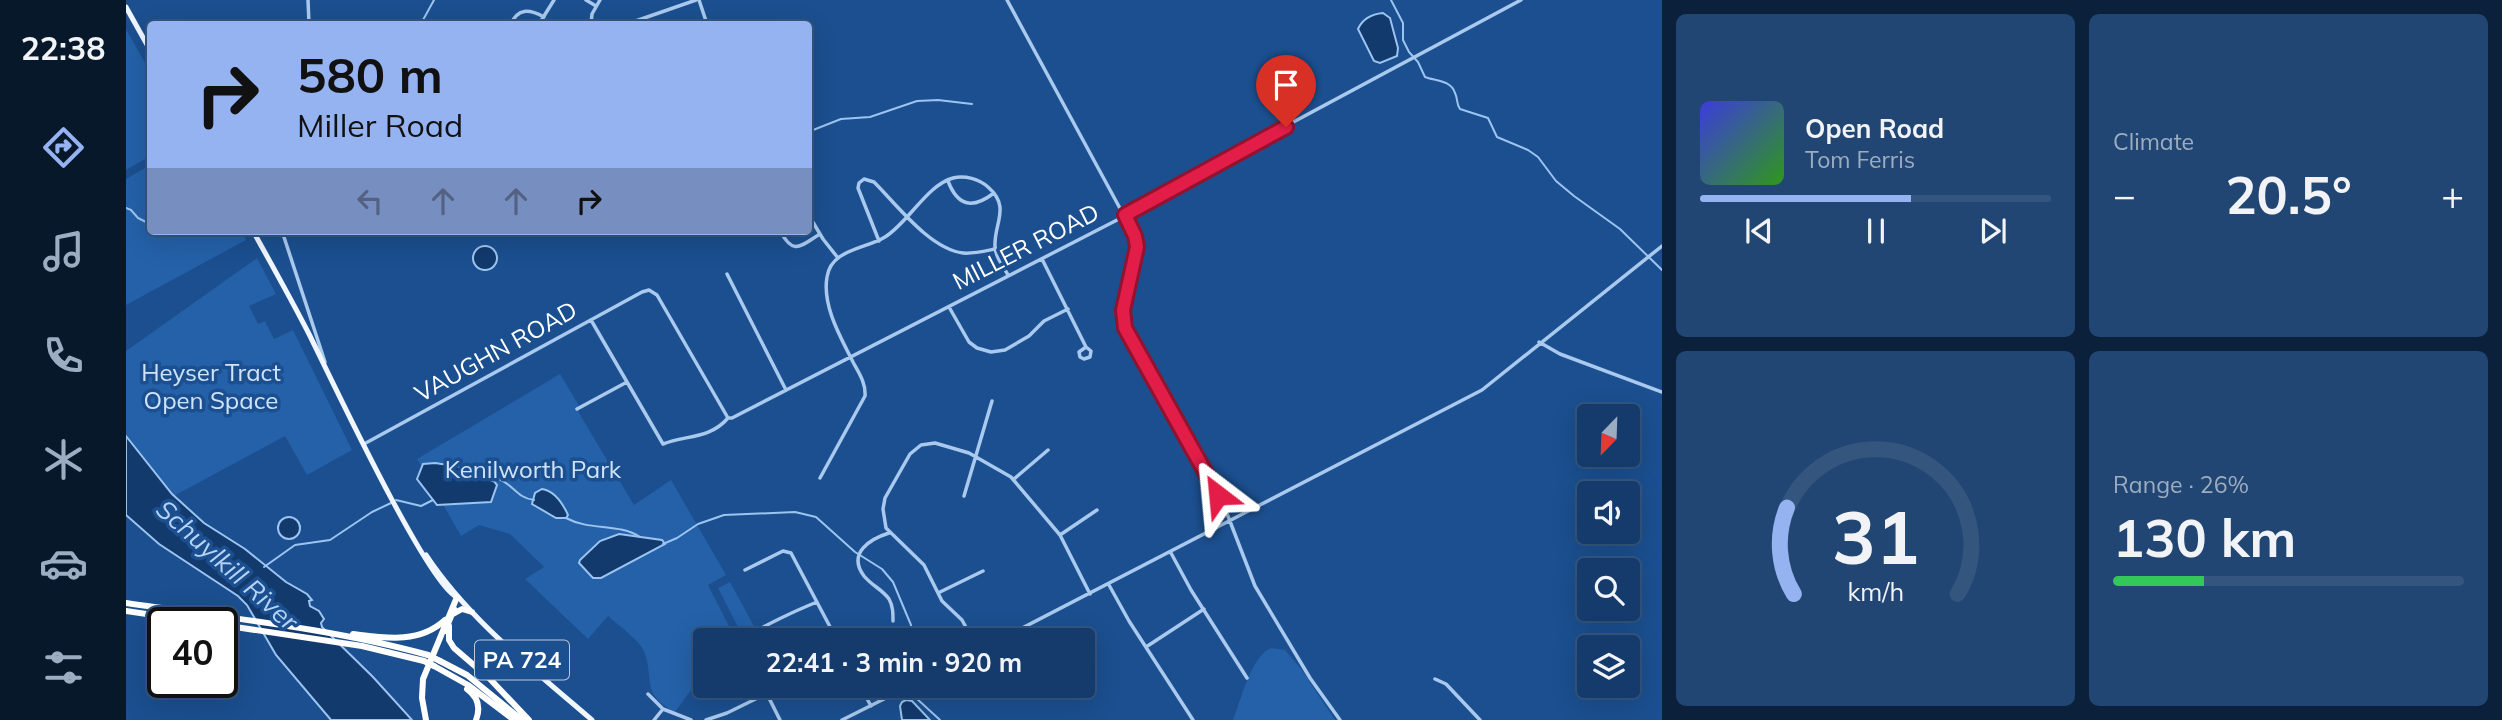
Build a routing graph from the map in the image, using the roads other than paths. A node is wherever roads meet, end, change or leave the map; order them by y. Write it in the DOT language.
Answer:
graph roads {
  1 [pos="308,0"];
  2 [pos="554,0"];
  3 [pos="586,0"];
  4 [pos="600,0"];
  5 [pos="698,0"];
  6 [pos="1007,0"];
  7 [pos="1521,0"];
  8 [pos="596,6"];
  9 [pos="126,7"];
  10 [pos="544,17"];
  11 [pos="309,21"];
  12 [pos="512,21"];
  13 [pos="541,21"];
  14 [pos="591,21"];
  15 [pos="636,21"];
  16 [pos="706,21"];
  17 [pos="147,45"];
  18 [pos="947,181"];
  19 [pos="994,193"];
  20 [pos="1125,215"];
  21 [pos="908,217"];
  22 [pos="812,221"];
  23 [pos="820,234"];
  24 [pos="255,235"];
  25 [pos="283,235"];
  26 [pos="782,235"];
  27 [pos="879,241"];
  28 [pos="1662,246"];
  29 [pos="995,249"];
  30 [pos="838,258"];
  31 [pos="1042,258"];
  32 [pos="727,274"];
  33 [pos="1009,275"];
  34 [pos="949,306"];
  35 [pos="1068,309"];
  36 [pos="591,320"];
  37 [pos="1540,343"];
  38 [pos="1086,347"];
  39 [pos="851,357"];
  40 [pos="326,368"];
  41 [pos="627,382"];
  42 [pos="786,390"];
  43 [pos="1662,392"];
  44 [pos="992,401"];
  45 [pos="577,409"];
  46 [pos="728,418"];
  47 [pos="364,444"];
  48 [pos="1048,450"];
  49 [pos="976,456"];
  50 [pos="820,478"];
  51 [pos="1014,480"];
  52 [pos="964,496"];
  53 [pos="1097,510"];
  54 [pos="1231,521"];
  55 [pos="889,534"];
  56 [pos="1060,535"];
  57 [pos="1171,553"];
  58 [pos="745,570"];
  59 [pos="983,571"];
  60 [pos="1109,584"];
  61 [pos="938,593"];
  62 [pos="1090,594"];
  63 [pos="457,597"];
  64 [pos="817,602"];
  65 [pos="126,603"];
  66 [pos="1204,610"];
  67 [pos="126,611"];
  68 [pos="472,612"];
  69 [pos="147,614"];
  70 [pos="453,614"];
  71 [pos="893,621"];
  72 [pos="447,622"];
  73 [pos="238,627"];
  74 [pos="762,628"];
  75 [pos="831,628"];
  76 [pos="966,628"];
  77 [pos="1023,628"];
  78 [pos="355,636"];
  79 [pos="1146,647"];
  80 [pos="426,658"];
  81 [pos="437,663"];
  82 [pos="1247,678"];
  83 [pos="1435,679"];
  84 [pos="648,694"];
  85 [pos="759,698"];
  86 [pos="769,698"];
  87 [pos="867,698"];
  88 [pos="886,698"];
  89 [pos="871,706"];
  90 [pos="663,709"];
  91 [pos="428,720"];
  92 [pos="476,720"];
  93 [pos="514,720"];
  94 [pos="522,720"];
  95 [pos="529,720"];
  96 [pos="592,720"];
  97 [pos="654,720"];
  98 [pos="691,720"];
  99 [pos="706,720"];
  100 [pos="780,720"];
  101 [pos="842,720"];
  102 [pos="1193,720"];
  103 [pos="1340,720"];
  104 [pos="1480,720"];
  1 -- 11 [label="street"];
  2 -- 10 [label="street"];
  3 -- 8 [label="street"];
  4 -- 8 [label="street"];
  5 -- 15 [label="street"];
  5 -- 16 [label="street"];
  6 -- 20 [label="street"];
  7 -- 20 [label="street, MILLER ROAD"];
  8 -- 14 [label="street"];
  9 -- 17 [label="main road"];
  10 -- 12 [label="street"];
  10 -- 13 [label="street"];
  18 -- 19 [label="street"];
  18 -- 19 [label="street"];
  18 -- 21 [label="street"];
  19 -- 29 [label="street"];
  20 -- 31 [label="street, MILLER ROAD"];
  20 -- 54 [label="street"];
  21 -- 27 [label="street"];
  21 -- 27 [label="street"];
  21 -- 29 [label="street"];
  22 -- 23 [label="street"];
  23 -- 26 [label="street"];
  23 -- 30 [label="street"];
  24 -- 40 [label="main road, PA 724"];
  25 -- 40 [label="street"];
  27 -- 30 [label="street"];
  28 -- 37 [label="street"];
  29 -- 33 [label="street"];
  30 -- 39 [label="street"];
  31 -- 33 [label="street, MILLER ROAD"];
  31 -- 35 [label="street"];
  32 -- 42 [label="street"];
  33 -- 34 [label="street, MILLER ROAD"];
  34 -- 35 [label="street"];
  34 -- 39 [label="street, MILLER ROAD"];
  35 -- 38 [label="street"];
  36 -- 41 [label="street"];
  36 -- 46 [label="street, VAUGHN ROAD"];
  36 -- 47 [label="street, VAUGHN ROAD"];
  37 -- 43 [label="street"];
  37 -- 54 [label="street"];
  39 -- 42 [label="street, MILLER ROAD"];
  39 -- 50 [label="street"];
  40 -- 47 [label="main road, PA 724"];
  41 -- 45 [label="street"];
  41 -- 46 [label="street, MILLER ROAD"];
  42 -- 46 [label="street, MILLER ROAD"];
  44 -- 49 [label="street"];
  47 -- 63 [label="main road, PA 724"];
  48 -- 51 [label="street"];
  49 -- 51 [label="street"];
  49 -- 52 [label="street"];
  49 -- 55 [label="street"];
  51 -- 56 [label="street"];
  53 -- 56 [label="street"];
  54 -- 57 [label="street"];
  54 -- 103 [label="street"];
  55 -- 61 [label="street"];
  55 -- 71 [label="street"];
  56 -- 62 [label="street"];
  57 -- 60 [label="street"];
  57 -- 66 [label="street"];
  58 -- 64 [label="street"];
  59 -- 61 [label="street"];
  60 -- 62 [label="street"];
  60 -- 79 [label="street"];
  61 -- 76 [label="street"];
  62 -- 77 [label="street"];
  63 -- 68 [label="main road, PA 724"];
  63 -- 70 [label="highway"];
  63 -- 72 [label="highway"];
  64 -- 74 [label="street"];
  64 -- 75 [label="street"];
  65 -- 78 [label="highway"];
  66 -- 79 [label="street"];
  66 -- 82 [label="street"];
  67 -- 69 [label="highway"];
  68 -- 70 [label="highway"];
  68 -- 96 [label="main road, PA 724"];
  70 -- 72 [label="highway"];
  72 -- 78 [label="highway"];
  72 -- 91 [label="highway"];
  72 -- 95 [label="highway"];
  73 -- 80 [label="highway"];
  78 -- 80 [label="highway"];
  79 -- 102 [label="street"];
  80 -- 81 [label="highway, bridge"];
  81 -- 92 [label="highway"];
  81 -- 93 [label="highway"];
  81 -- 94 [label="highway"];
  83 -- 104 [label="street"];
  84 -- 90 [label="street"];
  85 -- 99 [label="street"];
  86 -- 100 [label="street"];
  87 -- 89 [label="street"];
  88 -- 89 [label="street"];
  89 -- 101 [label="street"];
  90 -- 97 [label="street"];
  90 -- 98 [label="street"];
}
